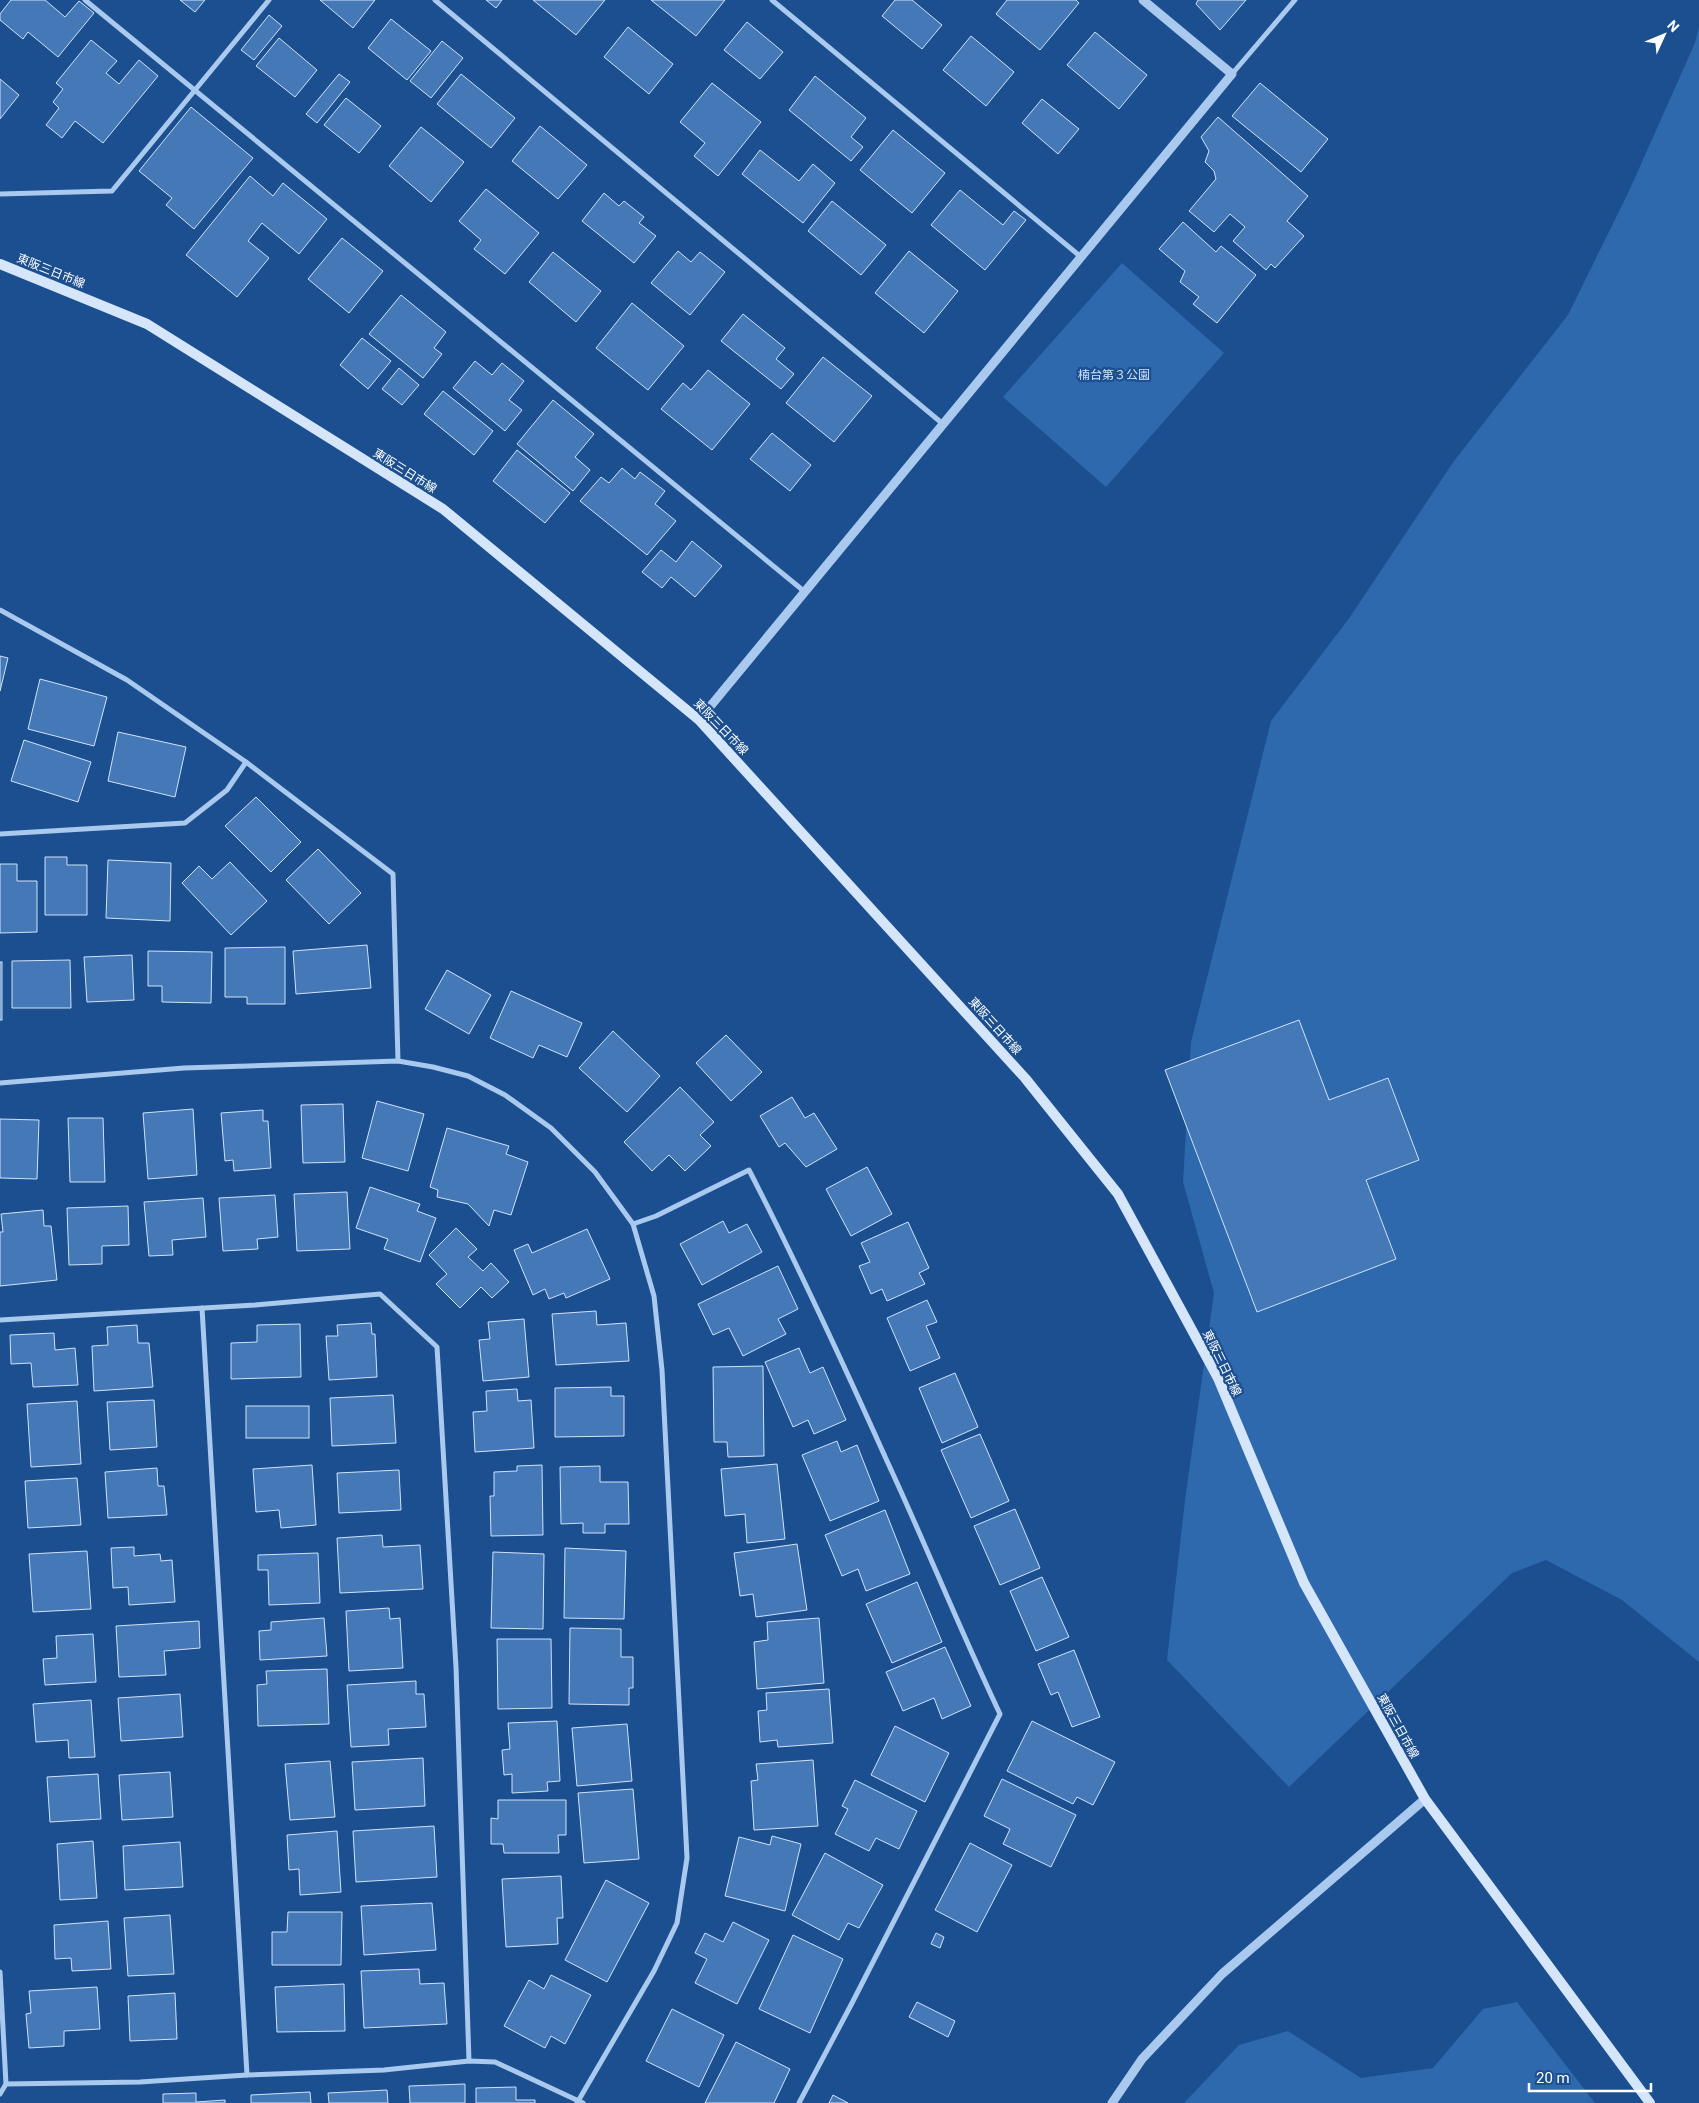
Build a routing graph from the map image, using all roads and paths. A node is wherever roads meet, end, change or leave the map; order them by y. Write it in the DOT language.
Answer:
graph roads {
  1 [pos="85,0"];
  2 [pos="269,0"];
  3 [pos="434,0"];
  4 [pos="772,0"];
  5 [pos="1142,0"];
  6 [pos="1295,0"];
  7 [pos="1232,74"];
  8 [pos="195,91"];
  9 [pos="0,194"];
  10 [pos="1081,257"];
  11 [pos="0,264"];
  12 [pos="943,424"];
  13 [pos="805,592"];
  14 [pos="0,610"];
  15 [pos="699,720"];
  16 [pos="246,762"];
  17 [pos="0,834"];
  18 [pos="398,1061"];
  19 [pos="0,1084"];
  20 [pos="632,1224"];
  21 [pos="202,1308"];
  22 [pos="0,1320"];
  23 [pos="1425,1799"];
  24 [pos="0,1972"];
  25 [pos="470,2061"];
  26 [pos="247,2075"];
  27 [pos="6,2084"];
  28 [pos="0,2094"];
  29 [pos="580,2102"];
  30 [pos="799,2103"];
  31 [pos="1112,2103"];
  32 [pos="1650,2103"];
  1 -- 8 [label="street"];
  2 -- 8 [label="street"];
  3 -- 12 [label="street"];
  4 -- 10 [label="street"];
  5 -- 7 [label="street"];
  6 -- 7 [label="street"];
  7 -- 10 [label="street"];
  8 -- 9 [label="street"];
  8 -- 13 [label="street"];
  10 -- 12 [label="street"];
  11 -- 15 [label="main road, 東阪三日市線"];
  12 -- 13 [label="street"];
  13 -- 15 [label="street"];
  14 -- 16 [label="street"];
  15 -- 23 [label="main road, 東阪三日市線"];
  16 -- 17 [label="street"];
  16 -- 18 [label="street"];
  18 -- 19 [label="street"];
  18 -- 20 [label="street"];
  20 -- 29 [label="street"];
  20 -- 30 [label="street"];
  21 -- 22 [label="street"];
  21 -- 25 [label="street"];
  21 -- 26 [label="street"];
  23 -- 31 [label="street"];
  23 -- 32 [label="main road, 東阪三日市線"];
  24 -- 27 [label="street"];
  25 -- 26 [label="street"];
  25 -- 29 [label="street"];
  26 -- 27 [label="street"];
  27 -- 28 [label="street"];
}
